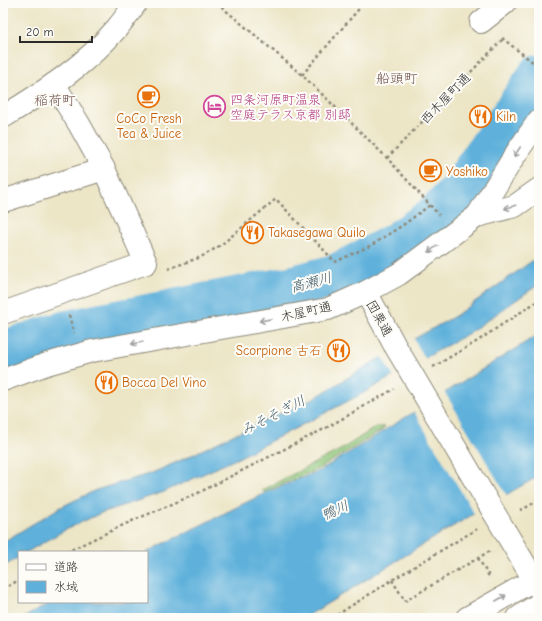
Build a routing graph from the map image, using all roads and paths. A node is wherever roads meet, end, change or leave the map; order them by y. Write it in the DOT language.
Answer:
graph roads {
  1 [pos="136,3"];
  2 [pos="217,3"];
  3 [pos="364,3"];
  4 [pos="505,3"];
  5 [pos="481,22"];
  6 [pos="503,39"];
  7 [pos="534,64"];
  8 [pos="539,67"];
  9 [pos="302,75"];
  10 [pos="54,84"];
  11 [pos="3,117"];
  12 [pos="539,120"];
  13 [pos="387,158"];
  14 [pos="104,169"];
  15 [pos="539,188"];
  16 [pos="3,201"];
  17 [pos="430,205"];
  18 [pos="433,208"];
  19 [pos="477,216"];
  20 [pos="146,263"];
  21 [pos="366,292"];
  22 [pos="539,300"];
  23 [pos="3,313"];
  24 [pos="69,315"];
  25 [pos="75,336"];
  26 [pos="428,369"];
  27 [pos="3,380"];
  28 [pos="394,389"];
  29 [pos="539,500"];
  30 [pos="520,510"];
  31 [pos="478,528"];
  32 [pos="68,551"];
  33 [pos="491,551"];
  34 [pos="392,580"];
  35 [pos="18,581"];
  36 [pos="537,581"];
  37 [pos="3,589"];
  38 [pos="539,604"];
  39 [pos="332,618"];
  40 [pos="467,618"];
  41 [pos="518,618"];
  1 -- 10 [label="street"];
  2 -- 9 [label="path"];
  3 -- 9 [label="path"];
  4 -- 5 [label="street"];
  6 -- 13 [label="path, 西木屋町通"];
  7 -- 8 [label="path"];
  9 -- 13 [label="path"];
  10 -- 11 [label="street"];
  10 -- 14 [label="street"];
  12 -- 19 [label="street, 木屋町通, one-way"];
  13 -- 17 [label="path"];
  14 -- 16 [label="street"];
  14 -- 20 [label="street"];
  15 -- 19 [label="street, one-way"];
  17 -- 18 [label="path"];
  17 -- 20 [label="path"];
  19 -- 21 [label="street, 木屋町通, one-way"];
  20 -- 23 [label="street"];
  21 -- 27 [label="street, 木屋町通, one-way"];
  21 -- 36 [label="street, 団栗通, bridge"];
  22 -- 26 [label="path"];
  24 -- 25 [label="path"];
  28 -- 32 [label="path"];
  29 -- 30 [label="path"];
  31 -- 34 [label="path"];
  33 -- 34 [label="path"];
  34 -- 39 [label="path"];
  35 -- 37 [label="path"];
  40 -- 36 [label="street, one-way"];
  38 -- 41 [label="street"];
}
